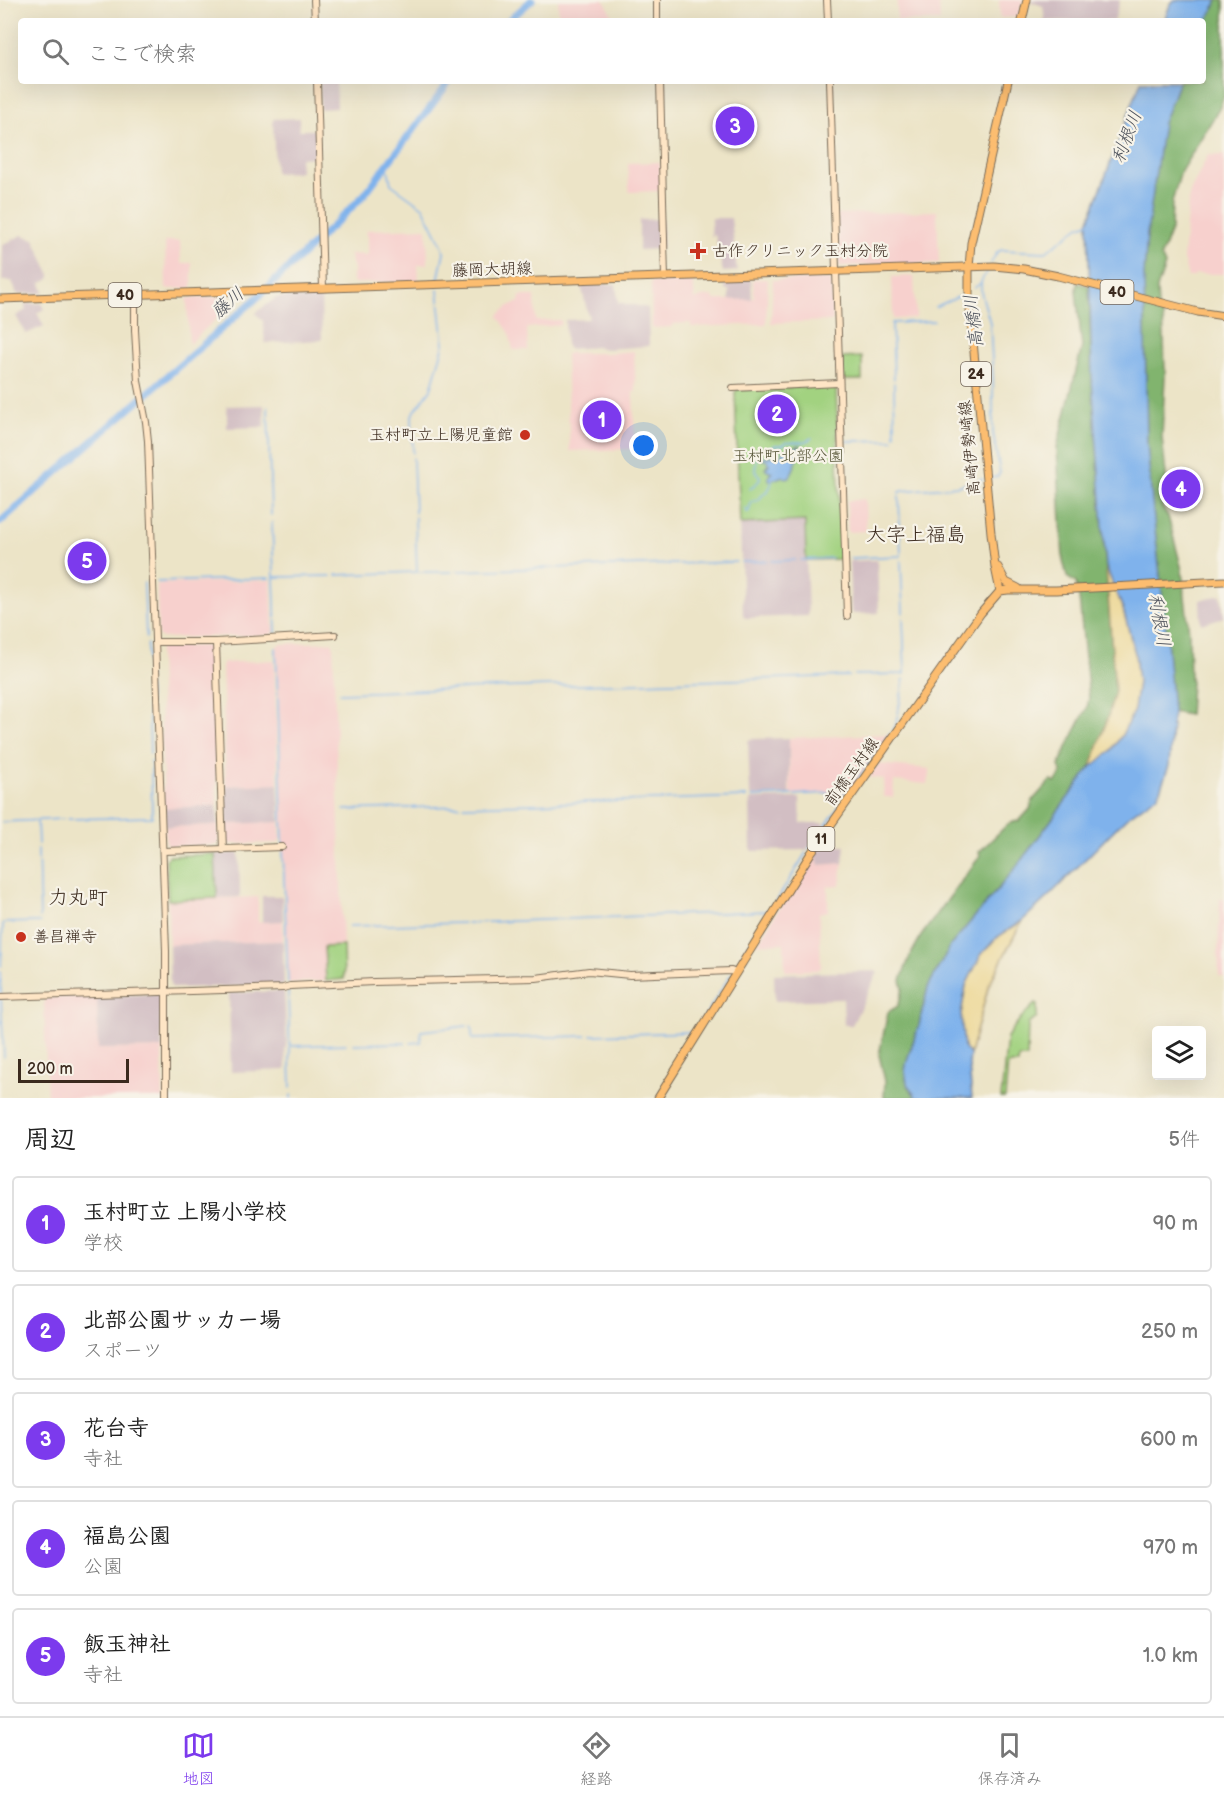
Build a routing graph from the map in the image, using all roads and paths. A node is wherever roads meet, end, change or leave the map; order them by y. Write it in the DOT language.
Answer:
graph roads {
  1 [pos="314,0"];
  2 [pos="657,0"];
  3 [pos="827,0"];
  4 [pos="1027,0"];
  5 [pos="315,18"];
  6 [pos="657,18"];
  7 [pos="828,18"];
  8 [pos="1023,18"];
  9 [pos="317,84"];
  10 [pos="660,84"];
  11 [pos="830,84"];
  12 [pos="1007,84"];
  13 [pos="969,267"];
  14 [pos="836,273"];
  15 [pos="665,278"];
  16 [pos="323,288"];
  17 [pos="135,295"];
  18 [pos="0,299"];
  19 [pos="1224,316"];
  20 [pos="839,383"];
  21 [pos="733,387"];
  22 [pos="994,553"];
  23 [pos="1224,581"];
  24 [pos="1022,590"];
  25 [pos="1000,591"];
  26 [pos="847,616"];
  27 [pos="335,635"];
  28 [pos="155,642"];
  29 [pos="216,642"];
  30 [pos="282,847"];
  31 [pos="223,850"];
  32 [pos="162,851"];
  33 [pos="736,973"];
  34 [pos="167,991"];
  35 [pos="0,997"];
  36 [pos="166,1098"];
  37 [pos="658,1098"];
  1 -- 5 [label="street"];
  2 -- 6 [label="street"];
  3 -- 7 [label="street"];
  4 -- 8 [label="main road"];
  9 -- 16 [label="street"];
  10 -- 15 [label="street"];
  11 -- 14 [label="street"];
  12 -- 13 [label="main road, 高崎伊勢崎線 / 24"];
  13 -- 14 [label="main road, 藤岡大胡線 / 40"];
  13 -- 19 [label="main road, 藤岡大胡線 / 40"];
  13 -- 22 [label="main road, 高崎伊勢崎線 / 24"];
  14 -- 15 [label="main road, 藤岡大胡線 / 40"];
  14 -- 20 [label="street"];
  15 -- 16 [label="main road, 藤岡大胡線 / 40"];
  16 -- 17 [label="main road, 藤岡大胡線 / 40"];
  17 -- 18 [label="main road, 藤岡大胡線 / 40"];
  17 -- 28 [label="street"];
  20 -- 21 [label="street"];
  20 -- 26 [label="street"];
  22 -- 24 [label="main road"];
  22 -- 25 [label="main road, 高崎伊勢崎線 / 24"];
  23 -- 24 [label="main road"];
  24 -- 25 [label="main road"];
  25 -- 33 [label="main road, 前橋玉村線 / 11"];
  27 -- 29 [label="street"];
  28 -- 29 [label="street"];
  28 -- 32 [label="street"];
  29 -- 31 [label="street"];
  30 -- 31 [label="street"];
  31 -- 32 [label="street"];
  32 -- 34 [label="street"];
  33 -- 34 [label="street"];
  33 -- 37 [label="main road, 前橋玉村線 / 11"];
  34 -- 35 [label="street"];
  34 -- 36 [label="street"];
}
